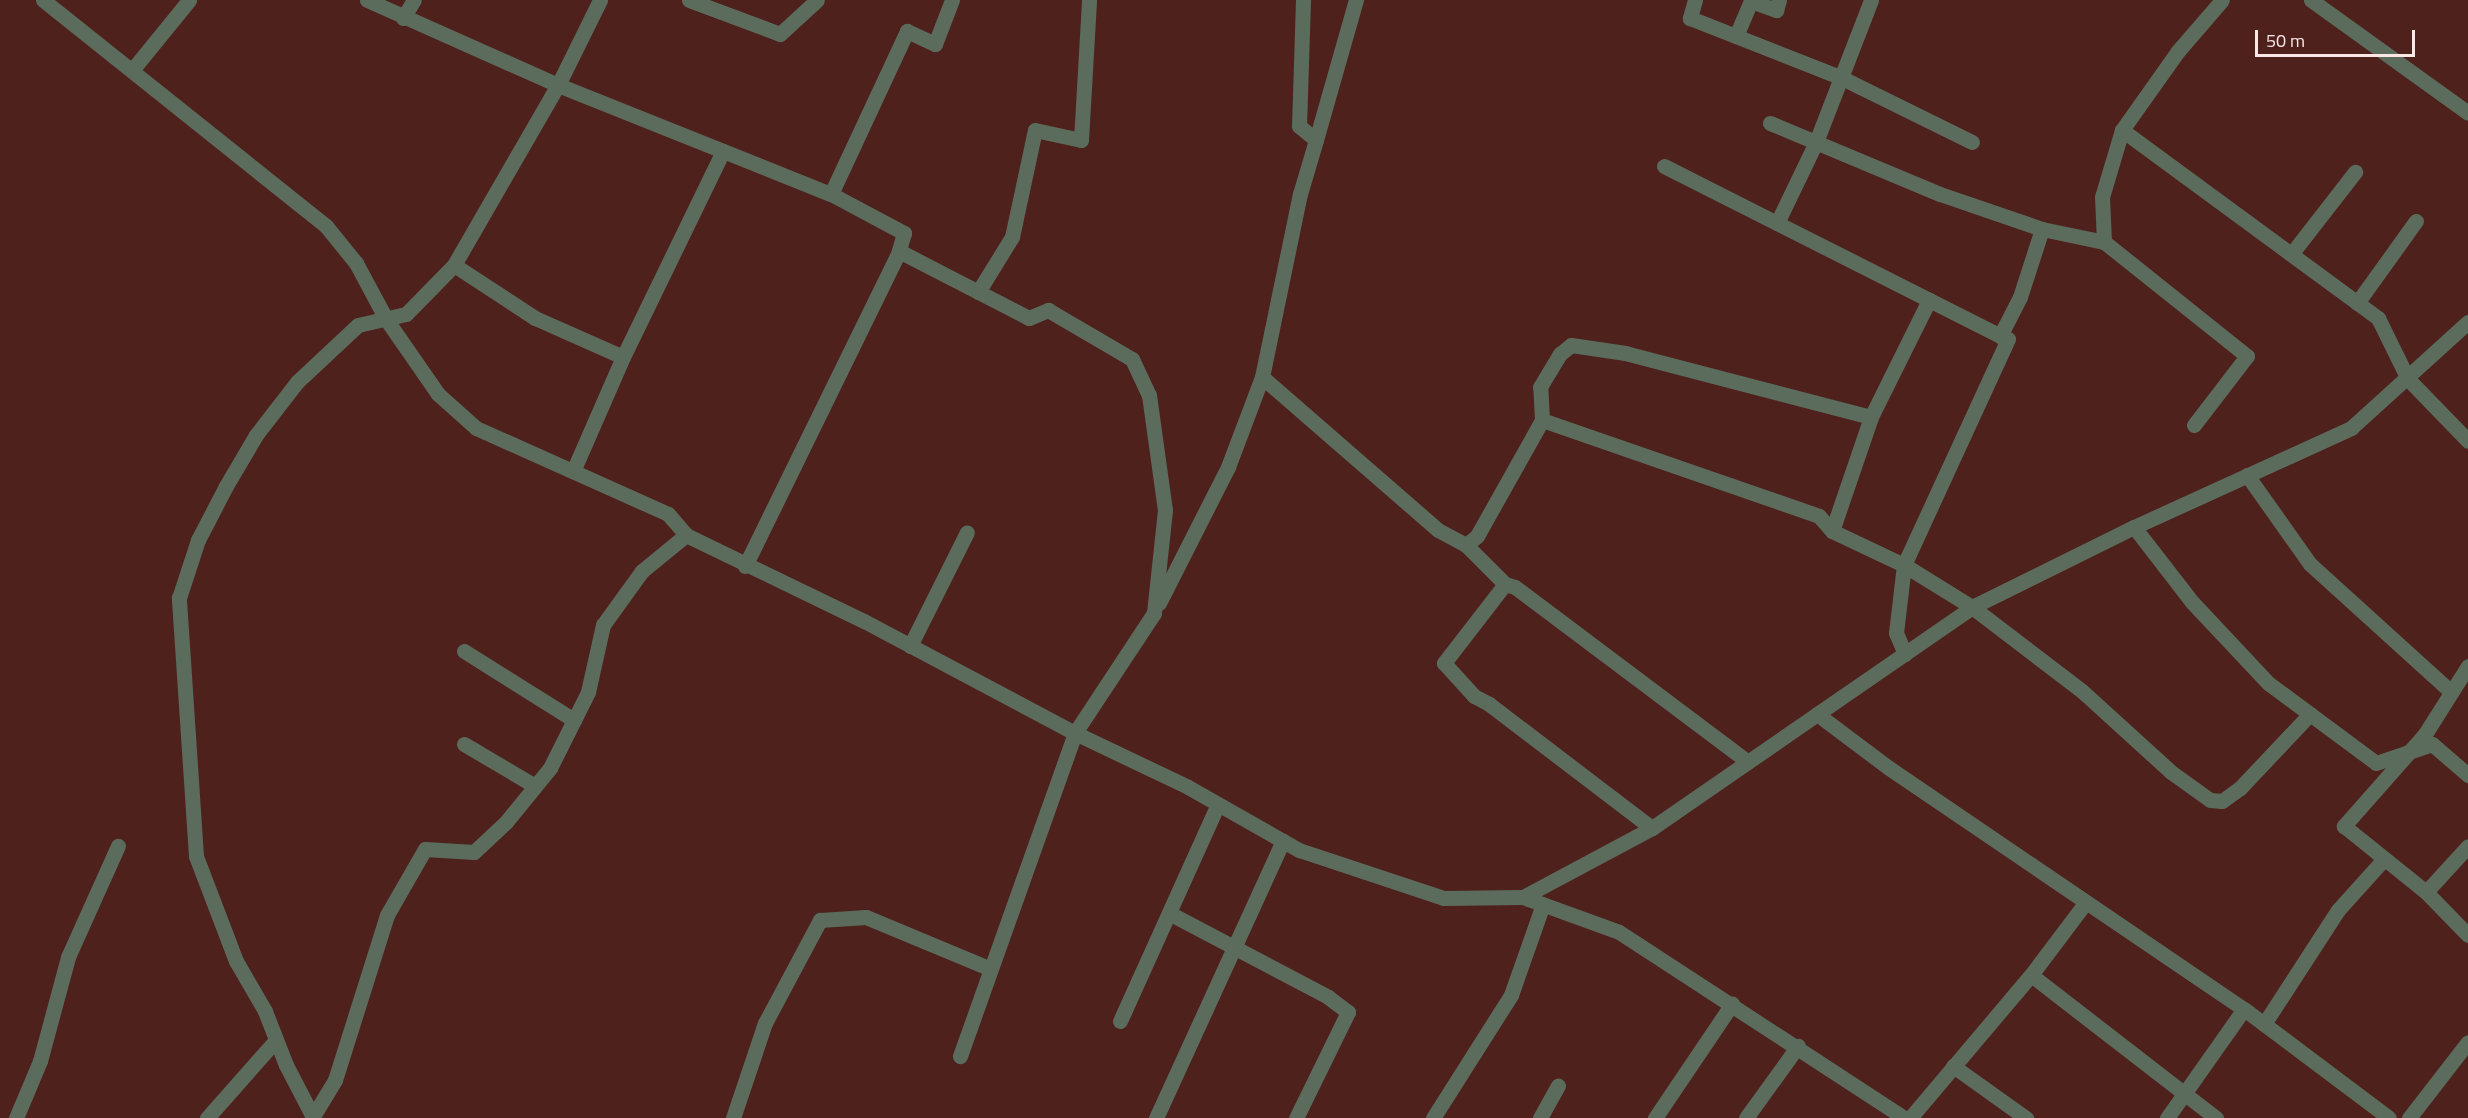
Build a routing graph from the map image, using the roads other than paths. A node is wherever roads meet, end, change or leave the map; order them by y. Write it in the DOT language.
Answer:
graph roads {
  1 [pos="43,0"];
  2 [pos="189,0"];
  3 [pos="367,0"];
  4 [pos="414,0"];
  5 [pos="600,0"];
  6 [pos="689,0"];
  7 [pos="818,0"];
  8 [pos="952,0"];
  9 [pos="1089,0"];
  10 [pos="1303,0"];
  11 [pos="1356,0"];
  12 [pos="1695,0"];
  13 [pos="1779,0"];
  14 [pos="1871,0"];
  15 [pos="2222,0"];
  16 [pos="2311,0"];
  17 [pos="709,4"];
  18 [pos="403,18"];
  19 [pos="1736,36"];
  20 [pos="133,69"];
  21 [pos="1840,77"];
  22 [pos="558,86"];
  23 [pos="2468,113"];
  24 [pos="1770,123"];
  25 [pos="2122,130"];
  26 [pos="1316,140"];
  27 [pos="1816,142"];
  28 [pos="1972,142"];
  29 [pos="723,151"];
  30 [pos="1664,166"];
  31 [pos="2355,172"];
  32 [pos="831,194"];
  33 [pos="2416,221"];
  34 [pos="1777,223"];
  35 [pos="2042,229"];
  36 [pos="2104,242"];
  37 [pos="899,251"];
  38 [pos="2292,253"];
  39 [pos="454,265"];
  40 [pos="978,292"];
  41 [pos="1929,300"];
  42 [pos="2357,303"];
  43 [pos="386,319"];
  44 [pos="2468,322"];
  45 [pos="2008,339"];
  46 [pos="623,357"];
  47 [pos="1262,377"];
  48 [pos="2408,379"];
  49 [pos="1871,417"];
  50 [pos="1542,420"];
  51 [pos="2194,425"];
  52 [pos="2468,441"];
  53 [pos="574,469"];
  54 [pos="2247,475"];
  55 [pos="2134,526"];
  56 [pos="1832,531"];
  57 [pos="967,532"];
  58 [pos="686,535"];
  59 [pos="1466,545"];
  60 [pos="1904,565"];
  61 [pos="746,566"];
  62 [pos="1505,584"];
  63 [pos="1972,607"];
  64 [pos="1154,613"];
  65 [pos="910,645"];
  66 [pos="464,651"];
  67 [pos="1905,654"];
  68 [pos="2468,666"];
  69 [pos="2449,690"];
  70 [pos="1817,714"];
  71 [pos="2310,714"];
  72 [pos="574,720"];
  73 [pos="1075,733"];
  74 [pos="464,744"];
  75 [pos="2409,752"];
  76 [pos="1748,762"];
  77 [pos="2468,775"];
  78 [pos="535,786"];
  79 [pos="1218,804"];
  80 [pos="1652,828"];
  81 [pos="1283,841"];
  82 [pos="118,846"];
  83 [pos="2468,846"];
  84 [pos="2384,859"];
  85 [pos="2426,892"];
  86 [pos="1523,897"];
  87 [pos="2086,902"];
  88 [pos="1544,904"];
  89 [pos="1169,913"];
  90 [pos="2468,935"];
  91 [pos="1234,948"];
  92 [pos="991,969"];
  93 [pos="2031,975"];
  94 [pos="1732,1004"];
  95 [pos="2244,1009"];
  96 [pos="1120,1021"];
  97 [pos="2264,1024"];
  98 [pos="276,1040"];
  99 [pos="2468,1042"];
  100 [pos="1798,1046"];
  101 [pos="960,1056"];
  102 [pos="1953,1066"];
  103 [pos="1558,1086"];
  104 [pos="2183,1095"];
  105 [pos="312,1117"];
  106 [pos="16,1118"];
  107 [pos="207,1118"];
  108 [pos="733,1118"];
  109 [pos="1156,1118"];
  110 [pos="1296,1118"];
  111 [pos="1433,1118"];
  112 [pos="1540,1118"];
  113 [pos="1655,1118"];
  114 [pos="1746,1118"];
  115 [pos="1904,1118"];
  116 [pos="1910,1118"];
  117 [pos="2026,1118"];
  118 [pos="2167,1118"];
  119 [pos="2216,1118"];
  120 [pos="2389,1118"];
  121 [pos="2409,1118"];
  1 -- 20 [label="street"];
  2 -- 20 [label="street"];
  3 -- 18 [label="street"];
  4 -- 18 [label="street"];
  5 -- 22 [label="street"];
  6 -- 17 [label="street"];
  7 -- 17 [label="street"];
  8 -- 32 [label="street"];
  9 -- 40 [label="street"];
  10 -- 26 [label="street"];
  11 -- 26 [label="street"];
  12 -- 19 [label="street"];
  13 -- 19 [label="street"];
  14 -- 21 [label="street"];
  15 -- 25 [label="street"];
  16 -- 23 [label="street"];
  18 -- 22 [label="street"];
  19 -- 21 [label="street"];
  20 -- 43 [label="street"];
  21 -- 27 [label="street"];
  21 -- 28 [label="street"];
  22 -- 29 [label="street"];
  22 -- 39 [label="street"];
  24 -- 27 [label="street"];
  25 -- 36 [label="street"];
  25 -- 38 [label="street"];
  26 -- 47 [label="street"];
  27 -- 34 [label="street"];
  27 -- 35 [label="street"];
  29 -- 32 [label="street"];
  29 -- 46 [label="street"];
  30 -- 34 [label="street"];
  31 -- 38 [label="street"];
  32 -- 37 [label="street"];
  33 -- 42 [label="street"];
  34 -- 41 [label="street"];
  35 -- 36 [label="street"];
  35 -- 41 [label="street"];
  36 -- 51 [label="street"];
  37 -- 40 [label="street"];
  37 -- 61 [label="street"];
  38 -- 42 [label="street"];
  39 -- 43 [label="street"];
  39 -- 46 [label="street"];
  40 -- 64 [label="street"];
  41 -- 49 [label="street"];
  42 -- 48 [label="street"];
  43 -- 53 [label="street"];
  43 -- 98 [label="street"];
  44 -- 48 [label="street"];
  45 -- 60 [label="street"];
  46 -- 53 [label="street"];
  47 -- 59 [label="street"];
  47 -- 64 [label="street"];
  48 -- 52 [label="street"];
  48 -- 54 [label="street"];
  49 -- 50 [label="street"];
  49 -- 56 [label="street"];
  50 -- 56 [label="street"];
  50 -- 59 [label="street"];
  53 -- 58 [label="street"];
  54 -- 55 [label="street"];
  54 -- 69 [label="street"];
  55 -- 63 [label="street"];
  55 -- 71 [label="street"];
  56 -- 60 [label="street"];
  57 -- 65 [label="street"];
  58 -- 61 [label="street"];
  58 -- 72 [label="street"];
  59 -- 62 [label="street"];
  60 -- 63 [label="street"];
  60 -- 67 [label="street"];
  61 -- 65 [label="street"];
  62 -- 76 [label="street"];
  62 -- 80 [label="street"];
  63 -- 67 [label="street"];
  63 -- 71 [label="street"];
  64 -- 73 [label="street"];
  65 -- 73 [label="street"];
  66 -- 72 [label="street"];
  67 -- 70 [label="street"];
  68 -- 69 [label="street"];
  69 -- 75 [label="street"];
  70 -- 76 [label="street"];
  70 -- 87 [label="street"];
  71 -- 75 [label="street"];
  72 -- 78 [label="street"];
  73 -- 79 [label="street"];
  73 -- 92 [label="street"];
  74 -- 78 [label="street"];
  75 -- 77 [label="street"];
  75 -- 84 [label="street"];
  76 -- 80 [label="street"];
  78 -- 105 [label="street"];
  79 -- 81 [label="street"];
  79 -- 89 [label="street"];
  80 -- 86 [label="street"];
  81 -- 86 [label="street"];
  81 -- 91 [label="street"];
  82 -- 106 [label="street"];
  83 -- 85 [label="street"];
  84 -- 85 [label="street"];
  84 -- 97 [label="street"];
  85 -- 90 [label="street"];
  86 -- 88 [label="street"];
  87 -- 93 [label="street"];
  87 -- 95 [label="street"];
  88 -- 94 [label="street"];
  88 -- 111 [label="street"];
  89 -- 91 [label="street"];
  89 -- 96 [label="street"];
  91 -- 109 [label="street"];
  91 -- 110 [label="street"];
  92 -- 101 [label="street"];
  92 -- 108 [label="street"];
  93 -- 102 [label="street"];
  93 -- 104 [label="street"];
  94 -- 100 [label="street"];
  94 -- 113 [label="street"];
  95 -- 97 [label="street"];
  95 -- 104 [label="street"];
  97 -- 120 [label="street"];
  98 -- 105 [label="street"];
  98 -- 107 [label="street"];
  99 -- 121 [label="street"];
  100 -- 114 [label="street"];
  100 -- 115 [label="street"];
  102 -- 116 [label="street"];
  102 -- 117 [label="street"];
  103 -- 112 [label="street"];
  104 -- 118 [label="street"];
  104 -- 119 [label="street"];
}
